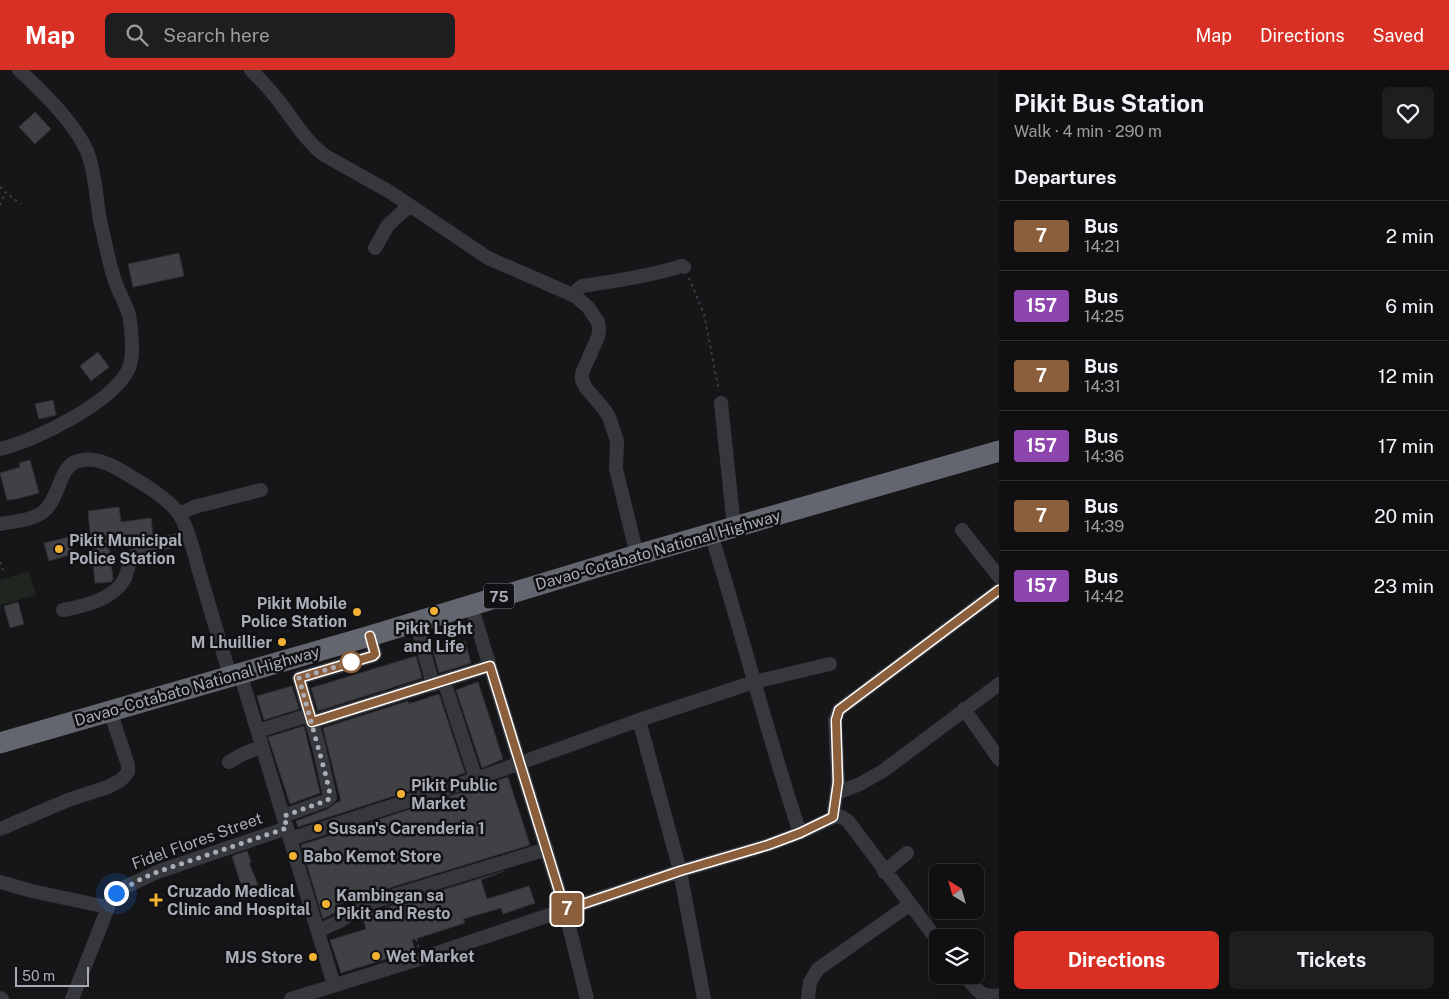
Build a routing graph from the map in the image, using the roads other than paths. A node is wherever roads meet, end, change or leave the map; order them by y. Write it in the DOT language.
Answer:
graph roads {
  1 [pos="19,70"];
  2 [pos="251,70"];
  3 [pos="409,206"];
  4 [pos="375,248"];
  5 [pos="684,267"];
  6 [pos="575,296"];
  7 [pos="721,403"];
  8 [pos="0,449"];
  9 [pos="999,451"];
  10 [pos="261,490"];
  11 [pos="179,514"];
  12 [pos="0,524"];
  13 [pos="734,527"];
  14 [pos="962,530"];
  15 [pos="711,534"];
  16 [pos="189,538"];
  17 [pos="637,555"];
  18 [pos="999,577"];
  19 [pos="999,590"];
  20 [pos="471,605"];
  21 [pos="63,610"];
  22 [pos="416,622"];
  23 [pos="316,662"];
  24 [pos="830,664"];
  25 [pos="490,666"];
  26 [pos="235,675"];
  27 [pos="754,682"];
  28 [pos="438,683"];
  29 [pos="999,684"];
  30 [pos="964,710"];
  31 [pos="110,711"];
  32 [pos="311,719"];
  33 [pos="639,720"];
  34 [pos="258,731"];
  35 [pos="0,743"];
  36 [pos="262,746"];
  37 [pos="999,759"];
  38 [pos="229,762"];
  39 [pos="521,762"];
  40 [pos="476,779"];
  41 [pos="837,793"];
  42 [pos="833,817"];
  43 [pos="287,828"];
  44 [pos="0,829"];
  45 [pos="800,833"];
  46 [pos="547,848"];
  47 [pos="907,853"];
  48 [pos="680,871"];
  49 [pos="884,872"];
  50 [pos="0,882"];
  51 [pos="909,905"];
  52 [pos="107,907"];
  53 [pos="565,910"];
  54 [pos="929,930"];
  55 [pos="318,931"];
  56 [pos="972,984"];
  57 [pos="334,985"];
  58 [pos="999,995"];
  59 [pos="72,999"];
  60 [pos="291,999"];
  61 [pos="587,999"];
  62 [pos="704,999"];
  63 [pos="808,999"];
  1 -- 8 [label="street"];
  2 -- 3 [label="street"];
  3 -- 4 [label="street"];
  3 -- 6 [label="street"];
  5 -- 6 [label="street"];
  6 -- 17 [label="street"];
  7 -- 13 [label="street"];
  9 -- 13 [label="highway, Davao-Cotabato National Highway / 75"];
  10 -- 11 [label="street"];
  11 -- 12 [label="street"];
  11 -- 16 [label="street"];
  13 -- 15 [label="highway, Davao-Cotabato National Highway / 75"];
  14 -- 18 [label="street"];
  15 -- 17 [label="highway, Davao-Cotabato National Highway / 75"];
  15 -- 27 [label="street"];
  16 -- 21 [label="street"];
  16 -- 26 [label="street"];
  17 -- 20 [label="highway, Davao-Cotabato National Highway / 75"];
  19 -- 41 [label="street"];
  20 -- 22 [label="highway, Davao-Cotabato National Highway / 75"];
  20 -- 25 [label="street"];
  22 -- 23 [label="highway, Davao-Cotabato National Highway / 75"];
  22 -- 28 [label="street"];
  23 -- 26 [label="highway, Davao-Cotabato National Highway / 75"];
  23 -- 32 [label="street"];
  24 -- 27 [label="street"];
  25 -- 28 [label="street"];
  25 -- 39 [label="street"];
  26 -- 31 [label="highway, Davao-Cotabato National Highway / 75"];
  26 -- 34 [label="street"];
  27 -- 33 [label="street"];
  27 -- 45 [label="street"];
  28 -- 32 [label="street"];
  28 -- 40 [label="street"];
  29 -- 30 [label="street"];
  30 -- 37 [label="street"];
  30 -- 41 [label="street"];
  31 -- 35 [label="highway, Davao-Cotabato National Highway / 75"];
  31 -- 44 [label="street"];
  32 -- 34 [label="street"];
  32 -- 43 [label="street"];
  33 -- 39 [label="street"];
  33 -- 48 [label="street"];
  34 -- 36 [label="street"];
  36 -- 38 [label="street"];
  36 -- 43 [label="street"];
  39 -- 40 [label="street"];
  39 -- 46 [label="street"];
  40 -- 43 [label="street"];
  41 -- 42 [label="street"];
  42 -- 45 [label="street"];
  42 -- 49 [label="street"];
  43 -- 52 [label="street, Fidel Flores Street"];
  43 -- 55 [label="street"];
  45 -- 48 [label="street"];
  46 -- 53 [label="street"];
  46 -- 55 [label="street"];
  47 -- 49 [label="street"];
  48 -- 53 [label="street"];
  48 -- 62 [label="street"];
  49 -- 51 [label="street"];
  50 -- 52 [label="street"];
  51 -- 54 [label="street"];
  51 -- 63 [label="street"];
  52 -- 59 [label="street, Fidel Flores Street"];
  53 -- 57 [label="street"];
  53 -- 61 [label="street"];
  55 -- 57 [label="street"];
  56 -- 58 [label="street"];
  57 -- 60 [label="street"];
}
